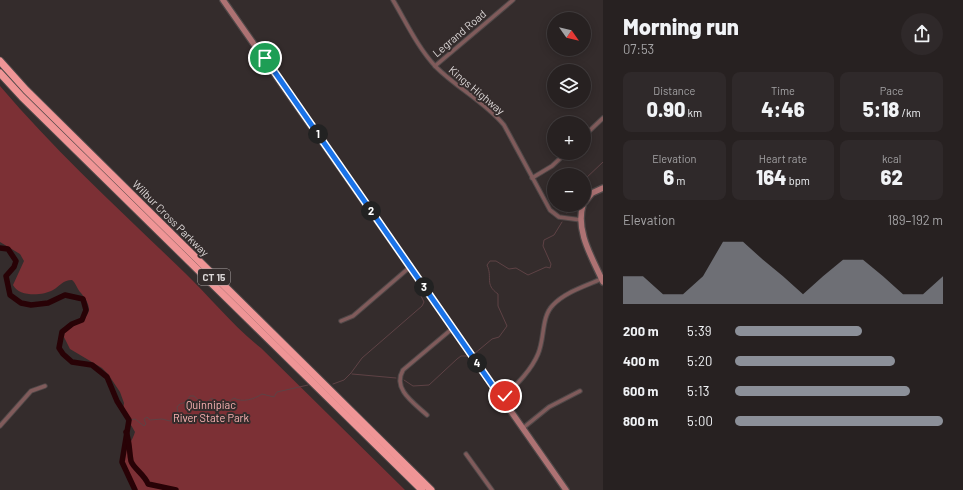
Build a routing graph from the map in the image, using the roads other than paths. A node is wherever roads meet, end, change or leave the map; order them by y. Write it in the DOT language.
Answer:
graph roads {
  1 [pos="223,0"];
  2 [pos="393,0"];
  3 [pos="513,0"];
  4 [pos="0,61"];
  5 [pos="435,66"];
  6 [pos="0,73"];
  7 [pos="603,118"];
  8 [pos="591,129"];
  9 [pos="558,160"];
  10 [pos="532,178"];
  11 [pos="603,188"];
  12 [pos="591,194"];
  13 [pos="582,212"];
  14 [pos="581,220"];
  15 [pos="410,267"];
  16 [pos="602,281"];
  17 [pos="341,320"];
  18 [pos="453,328"];
  19 [pos="45,386"];
  20 [pos="580,391"];
  21 [pos="502,399"];
  22 [pos="427,415"];
  23 [pos="0,426"];
  24 [pos="523,428"];
  25 [pos="466,454"];
  26 [pos="422,490"];
  27 [pos="431,490"];
  28 [pos="492,490"];
  29 [pos="566,490"];
  1 -- 15 [label="main road"];
  2 -- 5 [label="street, Kings Highway"];
  3 -- 5 [label="street, Legrand Road"];
  4 -- 27 [label="highway, Wilbur Cross Parkway / CT 15"];
  5 -- 10 [label="street, Kings Highway"];
  6 -- 26 [label="highway, Wilbur Cross Parkway / CT 15"];
  7 -- 8 [label="street"];
  9 -- 10 [label="street"];
  10 -- 14 [label="street, Kings Highway"];
  11 -- 12 [label="main road"];
  13 -- 14 [label="main road"];
  14 -- 16 [label="main road"];
  15 -- 17 [label="street"];
  15 -- 18 [label="main road"];
  16 -- 21 [label="street"];
  18 -- 21 [label="main road"];
  18 -- 22 [label="street"];
  19 -- 23 [label="street"];
  20 -- 24 [label="street"];
  21 -- 24 [label="main road"];
  24 -- 29 [label="main road"];
  25 -- 28 [label="street"];
}
